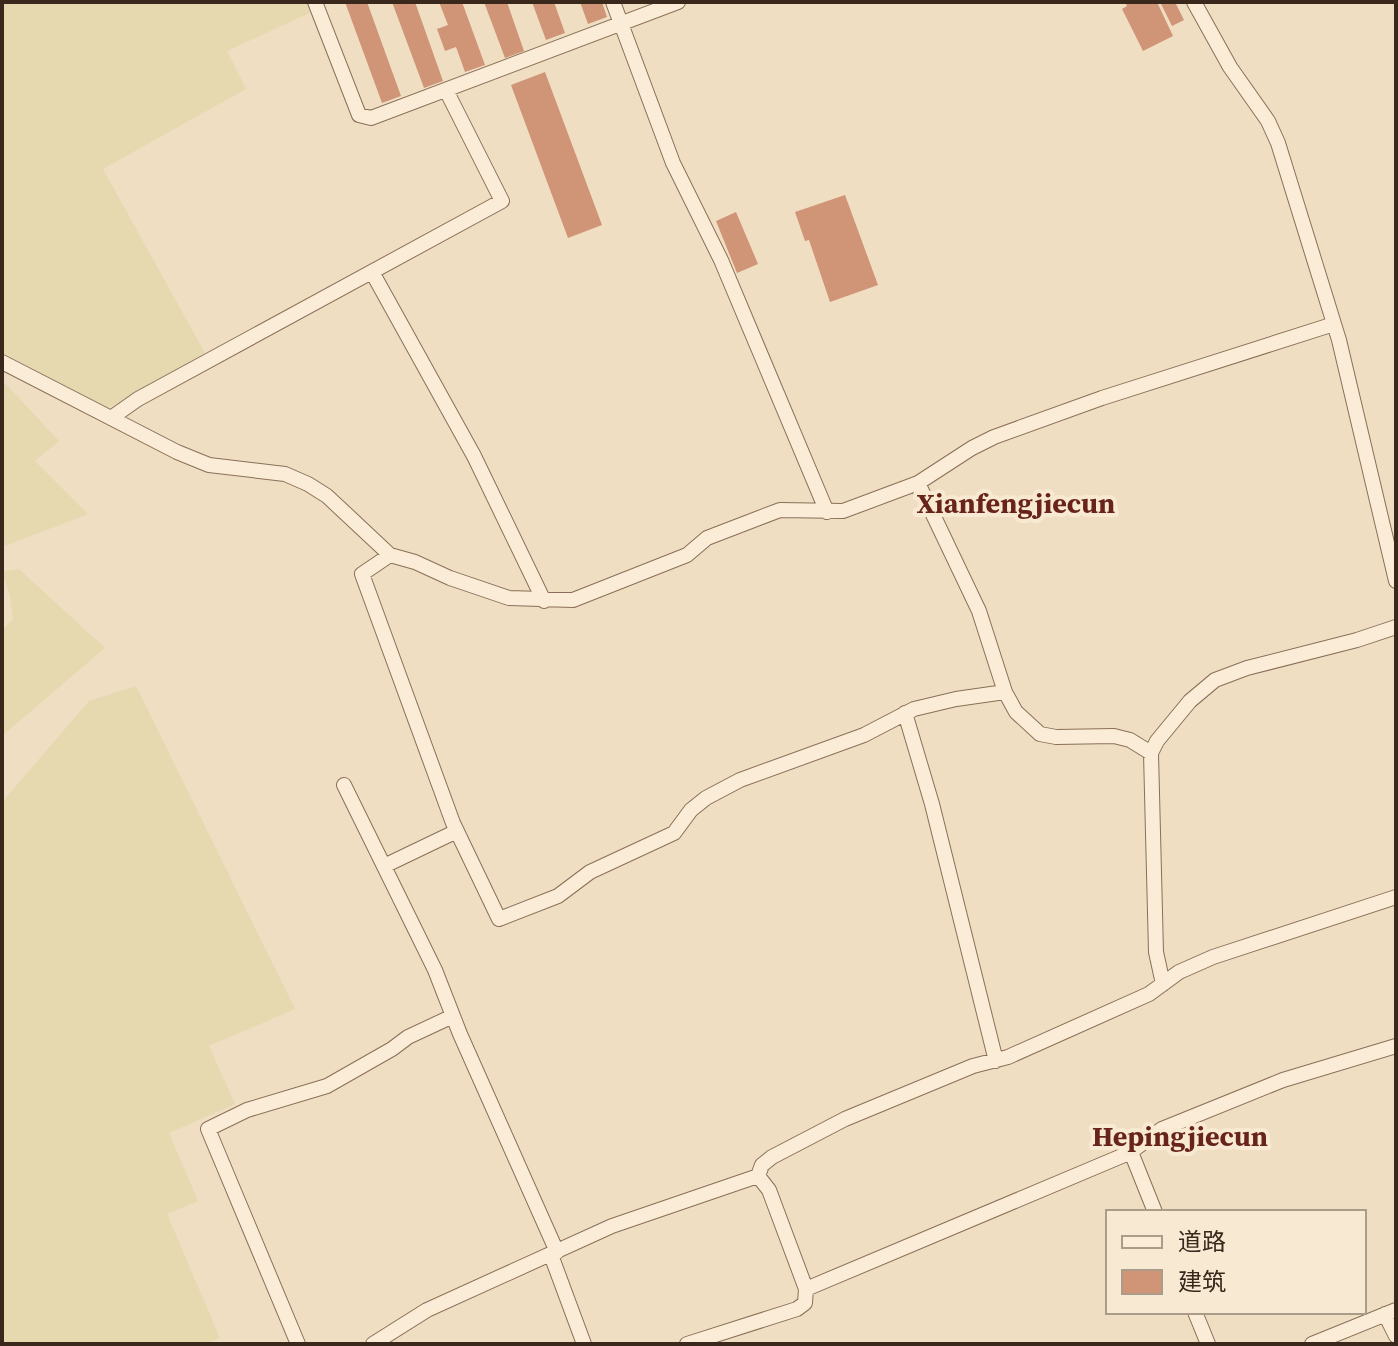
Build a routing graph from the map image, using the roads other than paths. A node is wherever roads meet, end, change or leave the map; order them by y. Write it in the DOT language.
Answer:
graph roads {
  1 [pos="315,2"];
  2 [pos="613,2"];
  3 [pos="678,2"];
  4 [pos="1194,2"];
  5 [pos="621,23"];
  6 [pos="446,90"];
  7 [pos="372,272"];
  8 [pos="1334,324"];
  9 [pos="2,362"];
  10 [pos="111,418"];
  11 [pos="918,483"];
  12 [pos="827,512"];
  13 [pos="390,555"];
  14 [pos="1396,581"];
  15 [pos="544,601"];
  16 [pos="1396,627"];
  17 [pos="1005,692"];
  18 [pos="905,713"];
  19 [pos="1151,753"];
  20 [pos="344,785"];
  21 [pos="457,831"];
  22 [pos="384,866"];
  23 [pos="1396,897"];
  24 [pos="1163,984"];
  25 [pos="453,1016"];
  26 [pos="1396,1046"];
  27 [pos="996,1061"];
  28 [pos="1131,1152"];
  29 [pos="758,1176"];
  30 [pos="1154,1210"];
  31 [pos="554,1253"];
  32 [pos="806,1289"];
  33 [pos="1391,1312"];
  34 [pos="1196,1314"];
  35 [pos="1396,1336"];
  36 [pos="298,1344"];
  37 [pos="373,1344"];
  38 [pos="584,1344"];
  39 [pos="687,1344"];
  40 [pos="1208,1344"];
  41 [pos="1312,1344"];
  1 -- 6 [label="street"];
  2 -- 5 [label="street"];
  3 -- 5 [label="street"];
  4 -- 8 [label="street"];
  5 -- 6 [label="street"];
  5 -- 12 [label="street"];
  6 -- 7 [label="street"];
  7 -- 10 [label="street"];
  7 -- 15 [label="street"];
  8 -- 11 [label="street"];
  8 -- 14 [label="street"];
  9 -- 10 [label="street"];
  10 -- 13 [label="street"];
  11 -- 12 [label="street"];
  11 -- 17 [label="street"];
  12 -- 15 [label="street"];
  13 -- 15 [label="street"];
  13 -- 21 [label="street"];
  16 -- 19 [label="street"];
  17 -- 18 [label="street"];
  17 -- 19 [label="street"];
  18 -- 21 [label="street"];
  18 -- 27 [label="street"];
  19 -- 24 [label="street"];
  20 -- 22 [label="street"];
  21 -- 22 [label="street"];
  22 -- 25 [label="street"];
  23 -- 24 [label="street"];
  24 -- 27 [label="street"];
  25 -- 31 [label="street"];
  25 -- 36 [label="street"];
  26 -- 28 [label="street"];
  27 -- 29 [label="street"];
  28 -- 30 [label="street"];
  28 -- 32 [label="street"];
  29 -- 31 [label="street"];
  29 -- 32 [label="street"];
  31 -- 37 [label="street"];
  31 -- 38 [label="street"];
  32 -- 39 [label="street"];
  33 -- 35 [label="street"];
  33 -- 41 [label="street"];
  34 -- 40 [label="street"];
}
